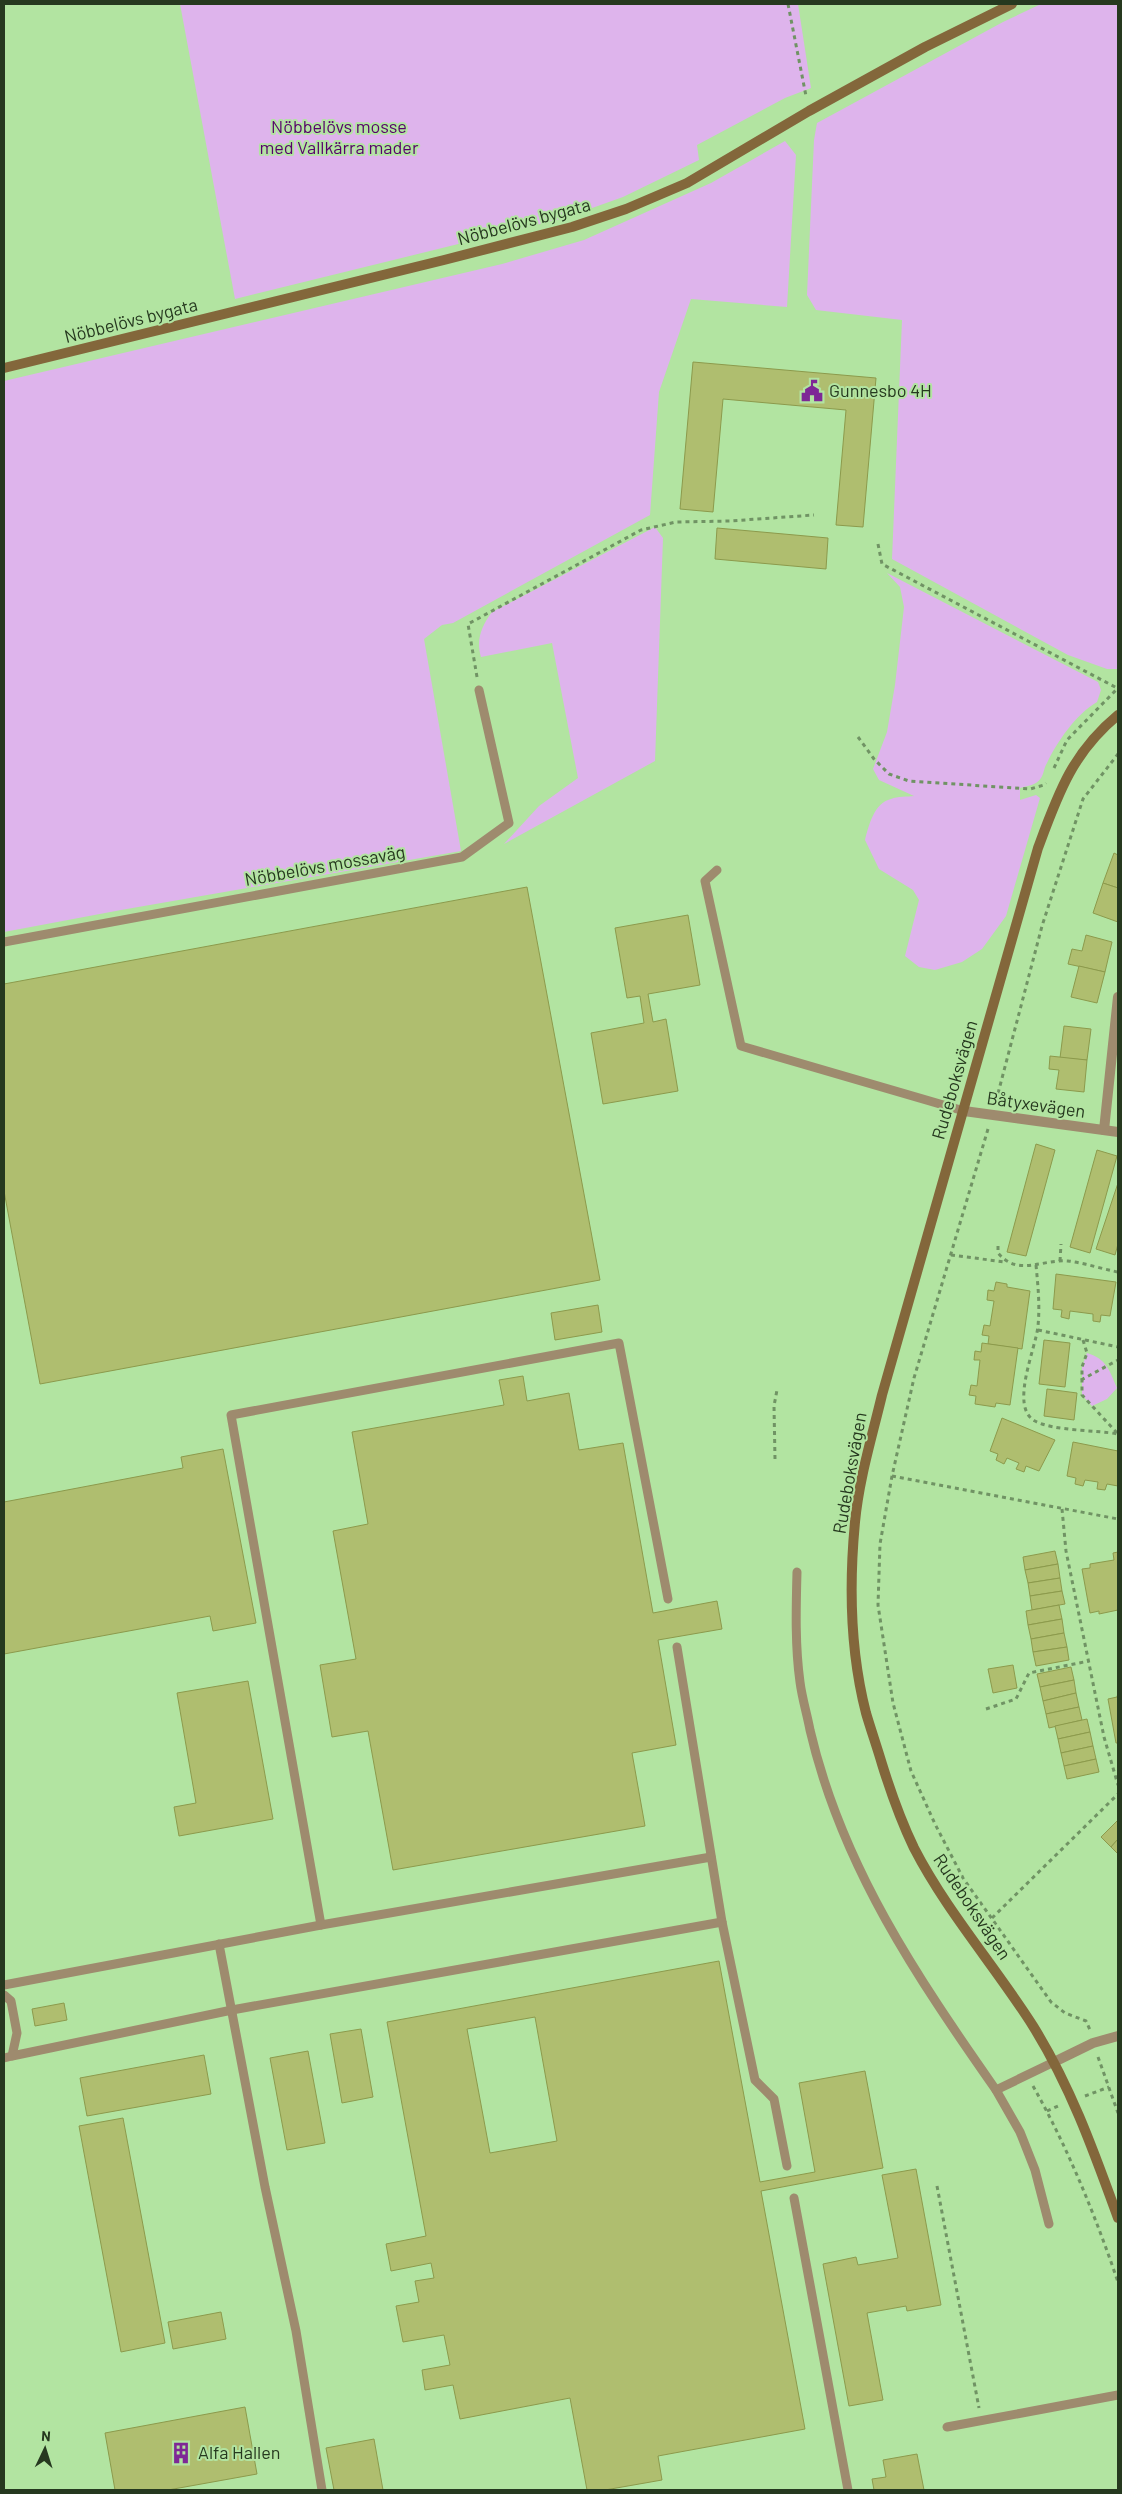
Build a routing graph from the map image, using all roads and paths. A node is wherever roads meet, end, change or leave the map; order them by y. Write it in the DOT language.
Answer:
graph roads {
  1 [pos="788,4"];
  2 [pos="1012,4"];
  3 [pos="808,111"];
  4 [pos="4,368"];
  5 [pos="814,515"];
  6 [pos="878,544"];
  7 [pos="1117,688"];
  8 [pos="479,690"];
  9 [pos="1118,715"];
  10 [pos="858,737"];
  11 [pos="1050,778"];
  12 [pos="717,870"];
  13 [pos="4,942"];
  14 [pos="1118,997"];
  15 [pos="964,1111"];
  16 [pos="1104,1130"];
  17 [pos="1118,1132"];
  18 [pos="1061,1244"];
  19 [pos="998,1246"];
  20 [pos="952,1255"];
  21 [pos="1060,1261"];
  22 [pos="1006,1262"];
  23 [pos="1036,1265"];
  24 [pos="1118,1272"];
  25 [pos="1038,1330"];
  26 [pos="1083,1340"];
  27 [pos="1118,1347"];
  28 [pos="1118,1360"];
  29 [pos="1081,1381"];
  30 [pos="777,1390"];
  31 [pos="1118,1434"];
  32 [pos="775,1460"];
  33 [pos="1062,1509"];
  34 [pos="1118,1519"];
  35 [pos="797,1572"];
  36 [pos="668,1599"];
  37 [pos="677,1648"];
  38 [pos="1089,1661"];
  39 [pos="986,1709"];
  40 [pos="1118,1785"];
  41 [pos="1118,1794"];
  42 [pos="711,1857"];
  43 [pos="992,1918"];
  44 [pos="722,1922"];
  45 [pos="321,1925"];
  46 [pos="219,1944"];
  47 [pos="4,1985"];
  48 [pos="4,1995"];
  49 [pos="232,2010"];
  50 [pos="1118,2036"];
  51 [pos="1093,2043"];
  52 [pos="8,2057"];
  53 [pos="1054,2062"];
  54 [pos="1027,2075"];
  55 [pos="996,2090"];
  56 [pos="1118,2113"];
  57 [pos="787,2166"];
  58 [pos="937,2186"];
  59 [pos="794,2198"];
  60 [pos="1118,2218"];
  61 [pos="1049,2224"];
  62 [pos="1118,2282"];
  63 [pos="1118,2396"];
  64 [pos="982,2420"];
  65 [pos="947,2427"];
  66 [pos="322,2490"];
  67 [pos="848,2490"];
  1 -- 3 [label="path"];
  2 -- 3 [label="street, Nöbbelövs bygata"];
  3 -- 4 [label="street, Nöbbelövs bygata"];
  5 -- 8 [label="path"];
  6 -- 7 [label="path"];
  8 -- 13 [label="lane, Nöbbelövs mossaväg"];
  9 -- 15 [label="street, Rudeboksvägen"];
  10 -- 11 [label="path"];
  12 -- 15 [label="lane"];
  14 -- 16 [label="street, Båtyxevägen"];
  15 -- 16 [label="street, Båtyxevägen"];
  15 -- 53 [label="street, Rudeboksvägen"];
  16 -- 17 [label="street, Båtyxevägen"];
  18 -- 21 [label="path"];
  19 -- 22 [label="path"];
  20 -- 22 [label="path"];
  21 -- 23 [label="path"];
  21 -- 24 [label="path"];
  22 -- 23 [label="path"];
  23 -- 25 [label="path"];
  25 -- 26 [label="path"];
  25 -- 31 [label="path"];
  26 -- 27 [label="path"];
  26 -- 29 [label="path"];
  28 -- 29 [label="path"];
  29 -- 31 [label="path"];
  30 -- 32 [label="path"];
  33 -- 34 [label="path"];
  33 -- 38 [label="path"];
  33 -- 43 [label="path"];
  35 -- 55 [label="lane"];
  36 -- 45 [label="lane"];
  37 -- 42 [label="lane"];
  38 -- 39 [label="path"];
  38 -- 40 [label="path"];
  41 -- 43 [label="path"];
  42 -- 44 [label="lane"];
  42 -- 45 [label="lane"];
  43 -- 51 [label="path"];
  44 -- 49 [label="lane"];
  44 -- 57 [label="lane"];
  45 -- 46 [label="lane"];
  46 -- 47 [label="lane"];
  46 -- 49 [label="lane"];
  48 -- 52 [label="lane"];
  49 -- 52 [label="lane"];
  49 -- 66 [label="lane"];
  50 -- 51 [label="street"];
  51 -- 53 [label="street"];
  51 -- 56 [label="path"];
  53 -- 54 [label="lane"];
  53 -- 60 [label="street, Rudeboksvägen"];
  54 -- 55 [label="lane"];
  54 -- 62 [label="path"];
  55 -- 61 [label="lane"];
  58 -- 64 [label="path"];
  59 -- 67 [label="lane"];
  63 -- 64 [label="lane"];
  64 -- 65 [label="lane"];
}
